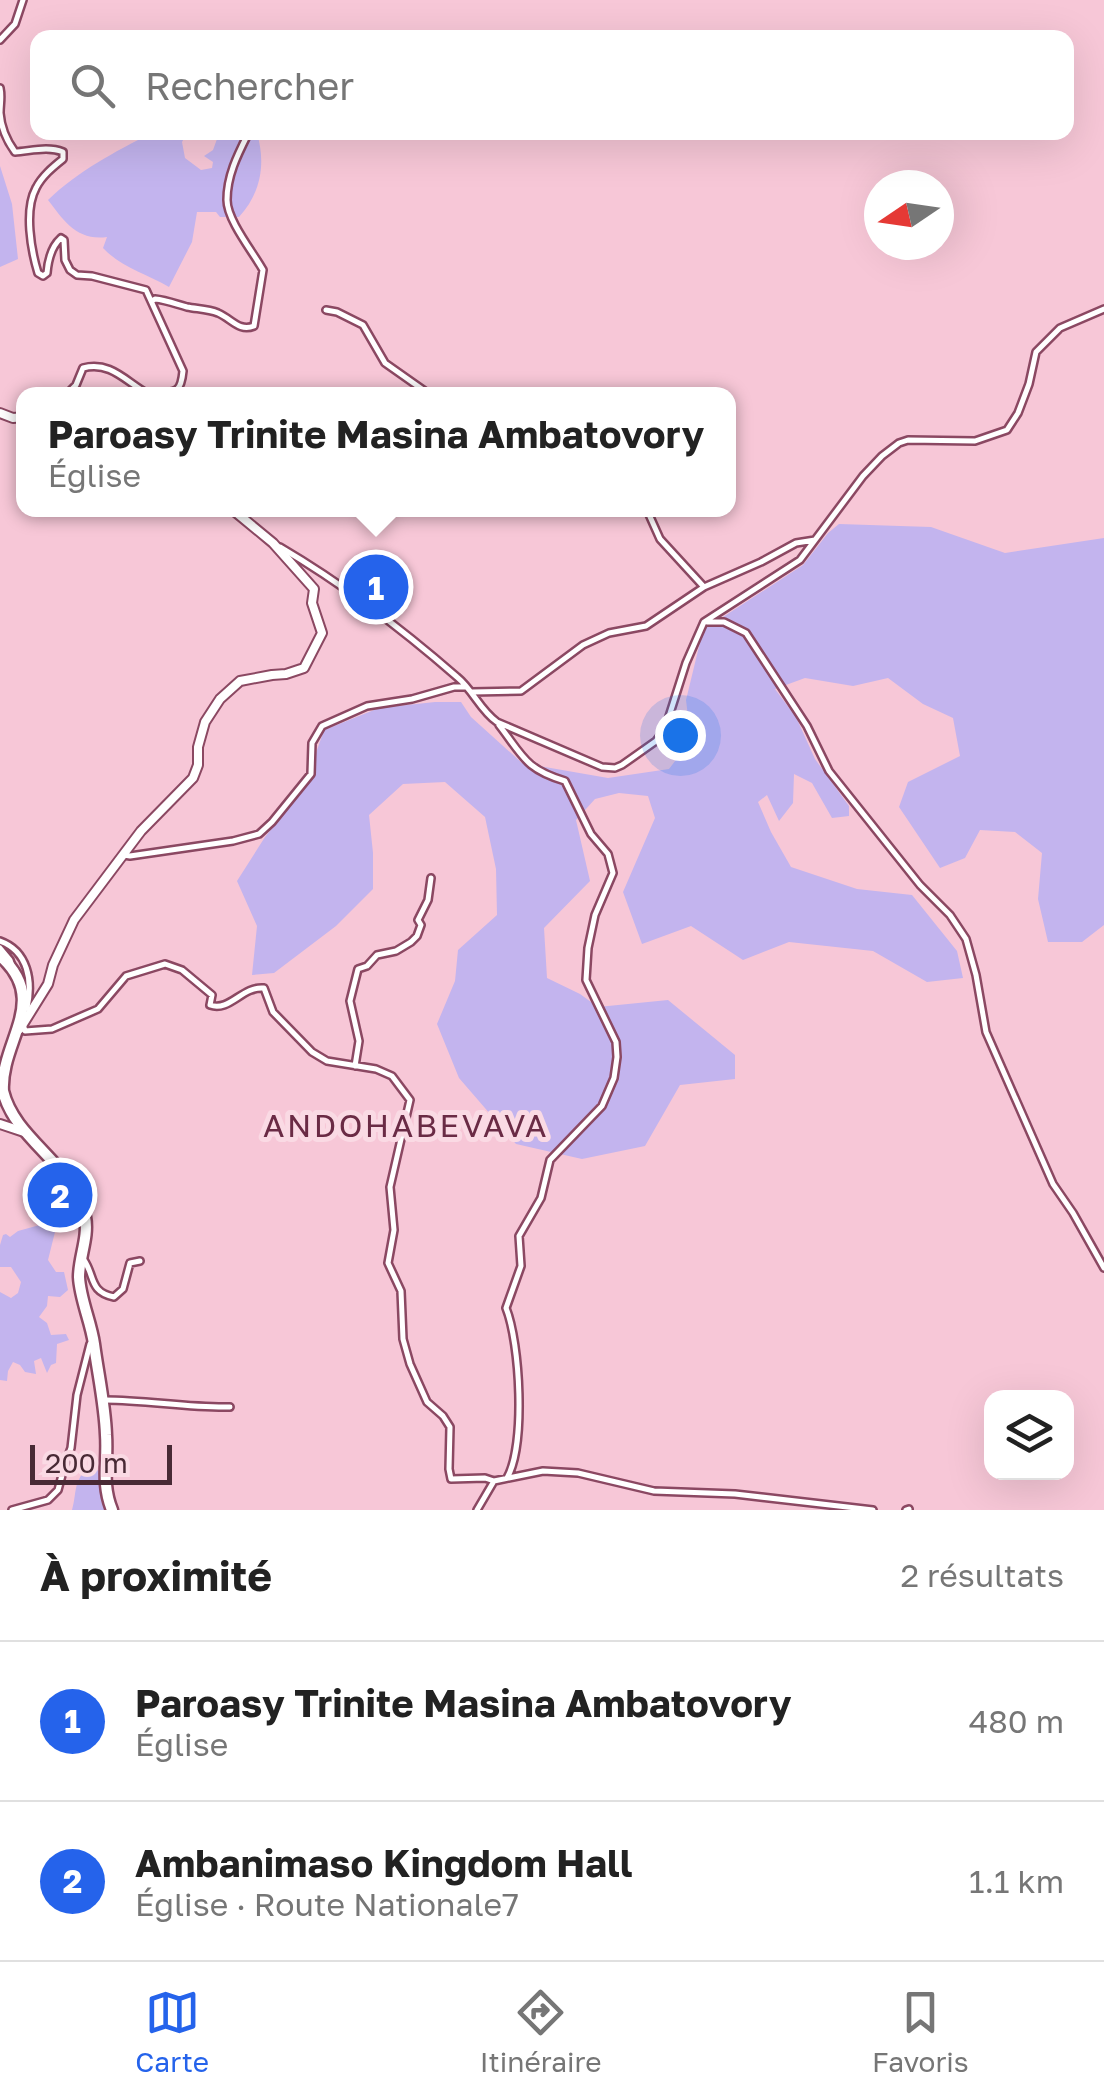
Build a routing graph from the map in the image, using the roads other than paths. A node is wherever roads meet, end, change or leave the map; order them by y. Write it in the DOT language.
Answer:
graph roads {
  1 [pos="22,0"];
  2 [pos="0,40"];
  3 [pos="0,88"];
  4 [pos="245,140"];
  5 [pos="152,301"];
  6 [pos="1104,309"];
  7 [pos="326,310"];
  8 [pos="74,387"];
  9 [pos="138,387"];
  10 [pos="181,387"];
  11 [pos="419,387"];
  12 [pos="241,517"];
  13 [pos="650,517"];
  14 [pos="815,540"];
  15 [pos="273,543"];
  16 [pos="704,587"];
  17 [pos="704,622"];
  18 [pos="464,687"];
  19 [pos="472,692"];
  20 [pos="498,722"];
  21 [pos="124,854"];
  22 [pos="431,878"];
  23 [pos="0,944"];
  24 [pos="0,956"];
  25 [pos="12,969"];
  26 [pos="20,1024"];
  27 [pos="5,1048"];
  28 [pos="354,1066"];
  29 [pos="0,1124"];
  30 [pos="26,1133"];
  31 [pos="82,1258"];
  32 [pos="140,1261"];
  33 [pos="1104,1268"];
  34 [pos="92,1330"];
  35 [pos="102,1400"];
  36 [pos="230,1408"];
  37 [pos="507,1478"];
  38 [pos="494,1481"];
  39 [pos="12,1510"];
  40 [pos="112,1510"];
  41 [pos="477,1510"];
  42 [pos="873,1510"];
  1 -- 2 [label="street"];
  3 -- 5 [label="street"];
  4 -- 5 [label="street"];
  5 -- 10 [label="street"];
  6 -- 14 [label="street"];
  7 -- 11 [label="street"];
  8 -- 9 [label="street"];
  12 -- 15 [label="street"];
  13 -- 16 [label="street"];
  14 -- 16 [label="street"];
  14 -- 17 [label="street"];
  15 -- 18 [label="street"];
  15 -- 21 [label="street"];
  16 -- 19 [label="street"];
  17 -- 20 [label="street"];
  17 -- 33 [label="street"];
  18 -- 19 [label="street"];
  18 -- 21 [label="street"];
  19 -- 20 [label="street"];
  20 -- 37 [label="street"];
  21 -- 26 [label="street"];
  22 -- 28 [label="street"];
  23 -- 25 [label="street"];
  23 -- 26 [label="street"];
  24 -- 25 [label="main road"];
  25 -- 26 [label="main road"];
  26 -- 27 [label="main road"];
  26 -- 28 [label="street"];
  27 -- 30 [label="main road"];
  28 -- 38 [label="street"];
  29 -- 30 [label="street"];
  30 -- 31 [label="main road"];
  31 -- 32 [label="street"];
  31 -- 34 [label="main road"];
  34 -- 35 [label="main road"];
  34 -- 39 [label="street"];
  35 -- 36 [label="street"];
  35 -- 40 [label="main road"];
  37 -- 38 [label="street"];
  37 -- 42 [label="street"];
  38 -- 41 [label="street"];
}
